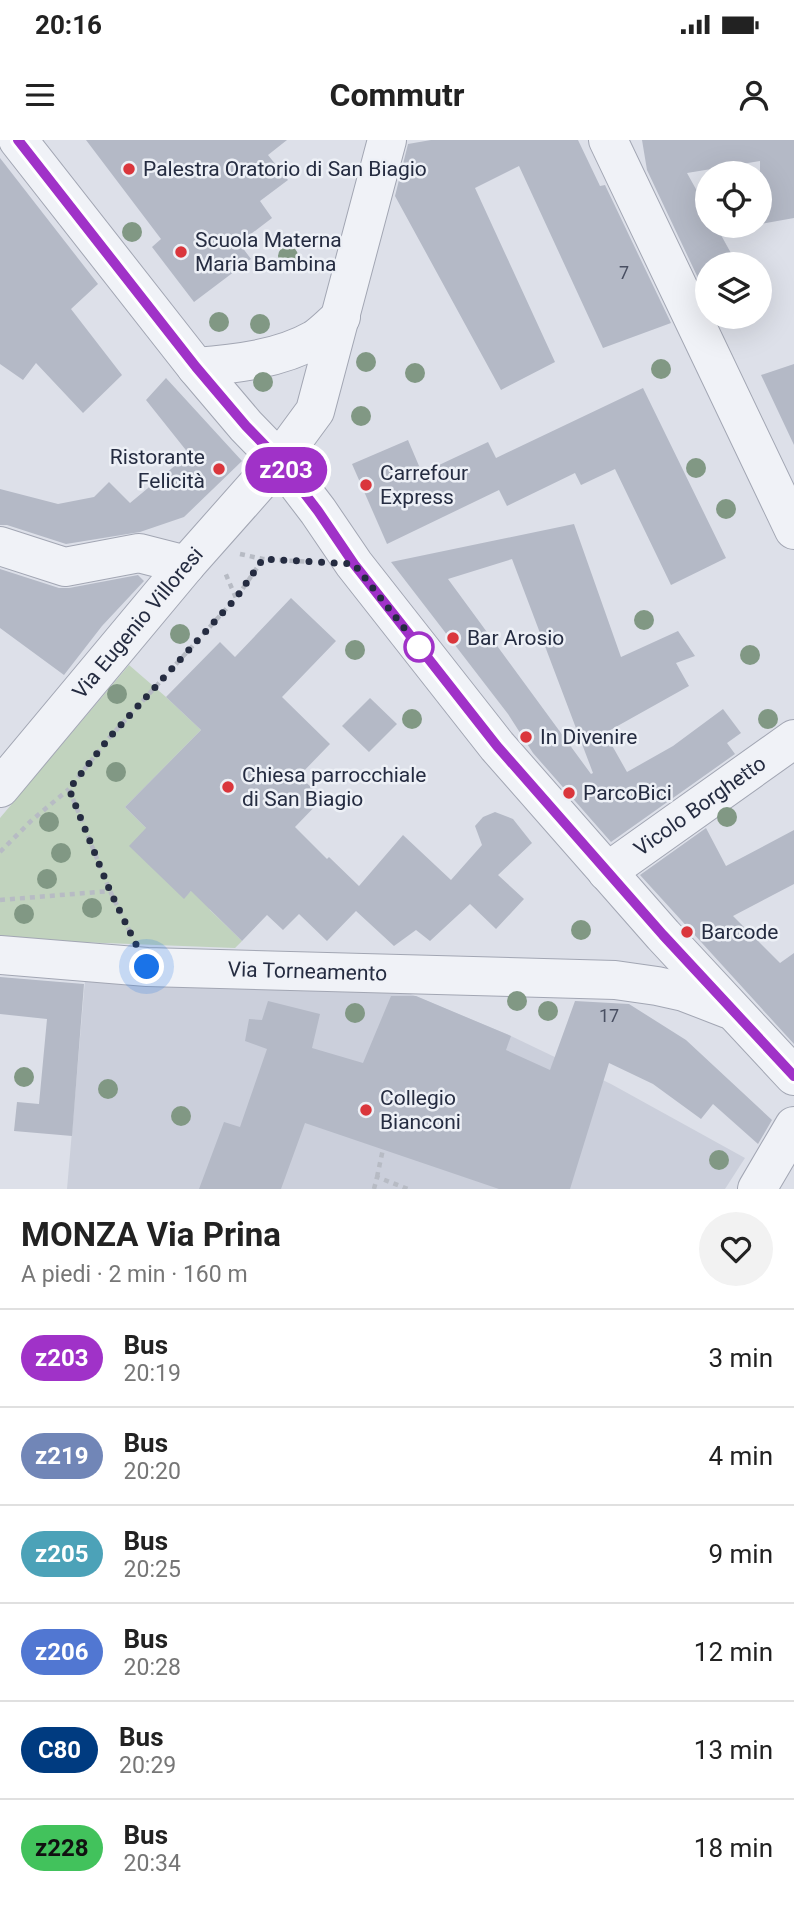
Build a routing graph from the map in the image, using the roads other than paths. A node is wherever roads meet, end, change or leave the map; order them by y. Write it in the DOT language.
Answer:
graph roads {
  1 [pos="18,140"];
  2 [pos="387,140"];
  3 [pos="608,140"];
  4 [pos="341,317"];
  5 [pos="196,367"];
  6 [pos="279,460"];
  7 [pos="794,530"];
  8 [pos="0,546"];
  9 [pos="205,555"];
  10 [pos="794,739"];
  11 [pos="0,788"];
  12 [pos="607,872"];
  13 [pos="663,935"];
  14 [pos="0,955"];
  15 [pos="615,980"];
  16 [pos="734,1012"];
  17 [pos="794,1076"];
  18 [pos="794,1126"];
  19 [pos="757,1189"];
  1 -- 5 [label="street"];
  2 -- 4 [label="street, Via Eugenio Villoresi"];
  3 -- 7 [label="street"];
  4 -- 5 [label="street"];
  4 -- 6 [label="street, Via Eugenio Villoresi"];
  5 -- 6 [label="street"];
  6 -- 9 [label="street, Via Eugenio Villoresi"];
  6 -- 12 [label="street"];
  8 -- 9 [label="street"];
  9 -- 11 [label="street, Via Eugenio Villoresi"];
  10 -- 12 [label="street, Vicolo Borghetto"];
  12 -- 13 [label="street"];
  13 -- 15 [label="street"];
  13 -- 16 [label="street"];
  14 -- 15 [label="street, Via Torneamento"];
  15 -- 16 [label="street, Via Torneamento"];
  16 -- 17 [label="street"];
  18 -- 19 [label="street"];
}
